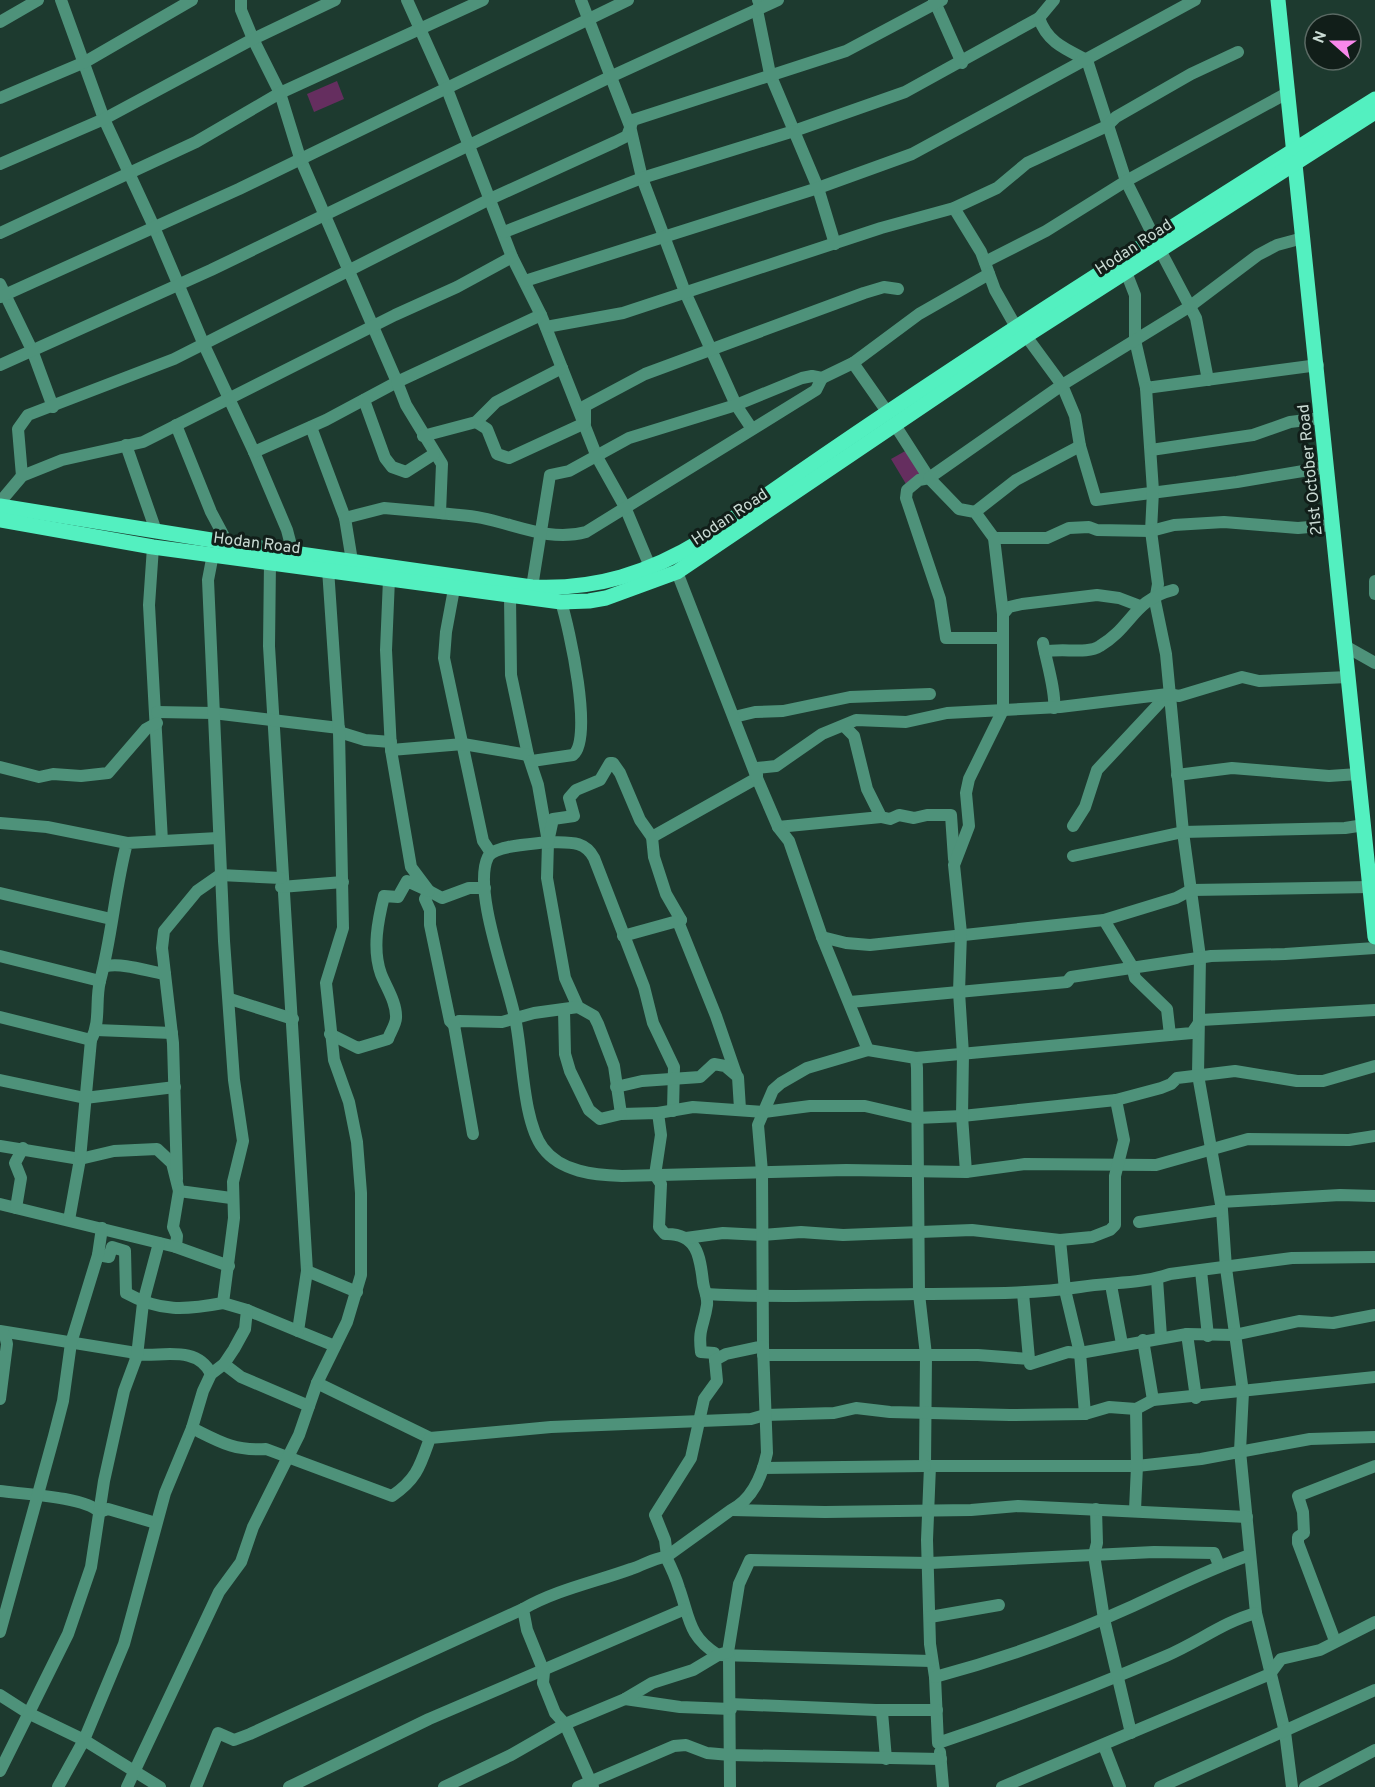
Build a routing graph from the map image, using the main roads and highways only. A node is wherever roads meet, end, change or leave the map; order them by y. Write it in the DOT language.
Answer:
graph roads {
  1 [pos="1278,0"];
  2 [pos="1375,99"];
  3 [pos="1375,112"];
  4 [pos="1294,156"];
  5 [pos="1157,243"];
  6 [pos="1021,332"];
  7 [pos="892,419"];
  8 [pos="0,504"];
  9 [pos="0,520"];
  10 [pos="1375,929"];
  1 -- 4 [label="main road, 21st October Road"];
  2 -- 4 [label="main road, Hodan Road"];
  3 -- 4 [label="main road, Hodan Road"];
  4 -- 5 [label="main road, Hodan Road"];
  4 -- 10 [label="main road, 21st October Road"];
  5 -- 6 [label="main road, Hodan Road"];
  5 -- 6 [label="main road, Hodan Road"];
  6 -- 7 [label="main road, Hodan Road"];
  7 -- 8 [label="main road, Hodan Road"];
  7 -- 9 [label="main road, Hodan Road"];
}
